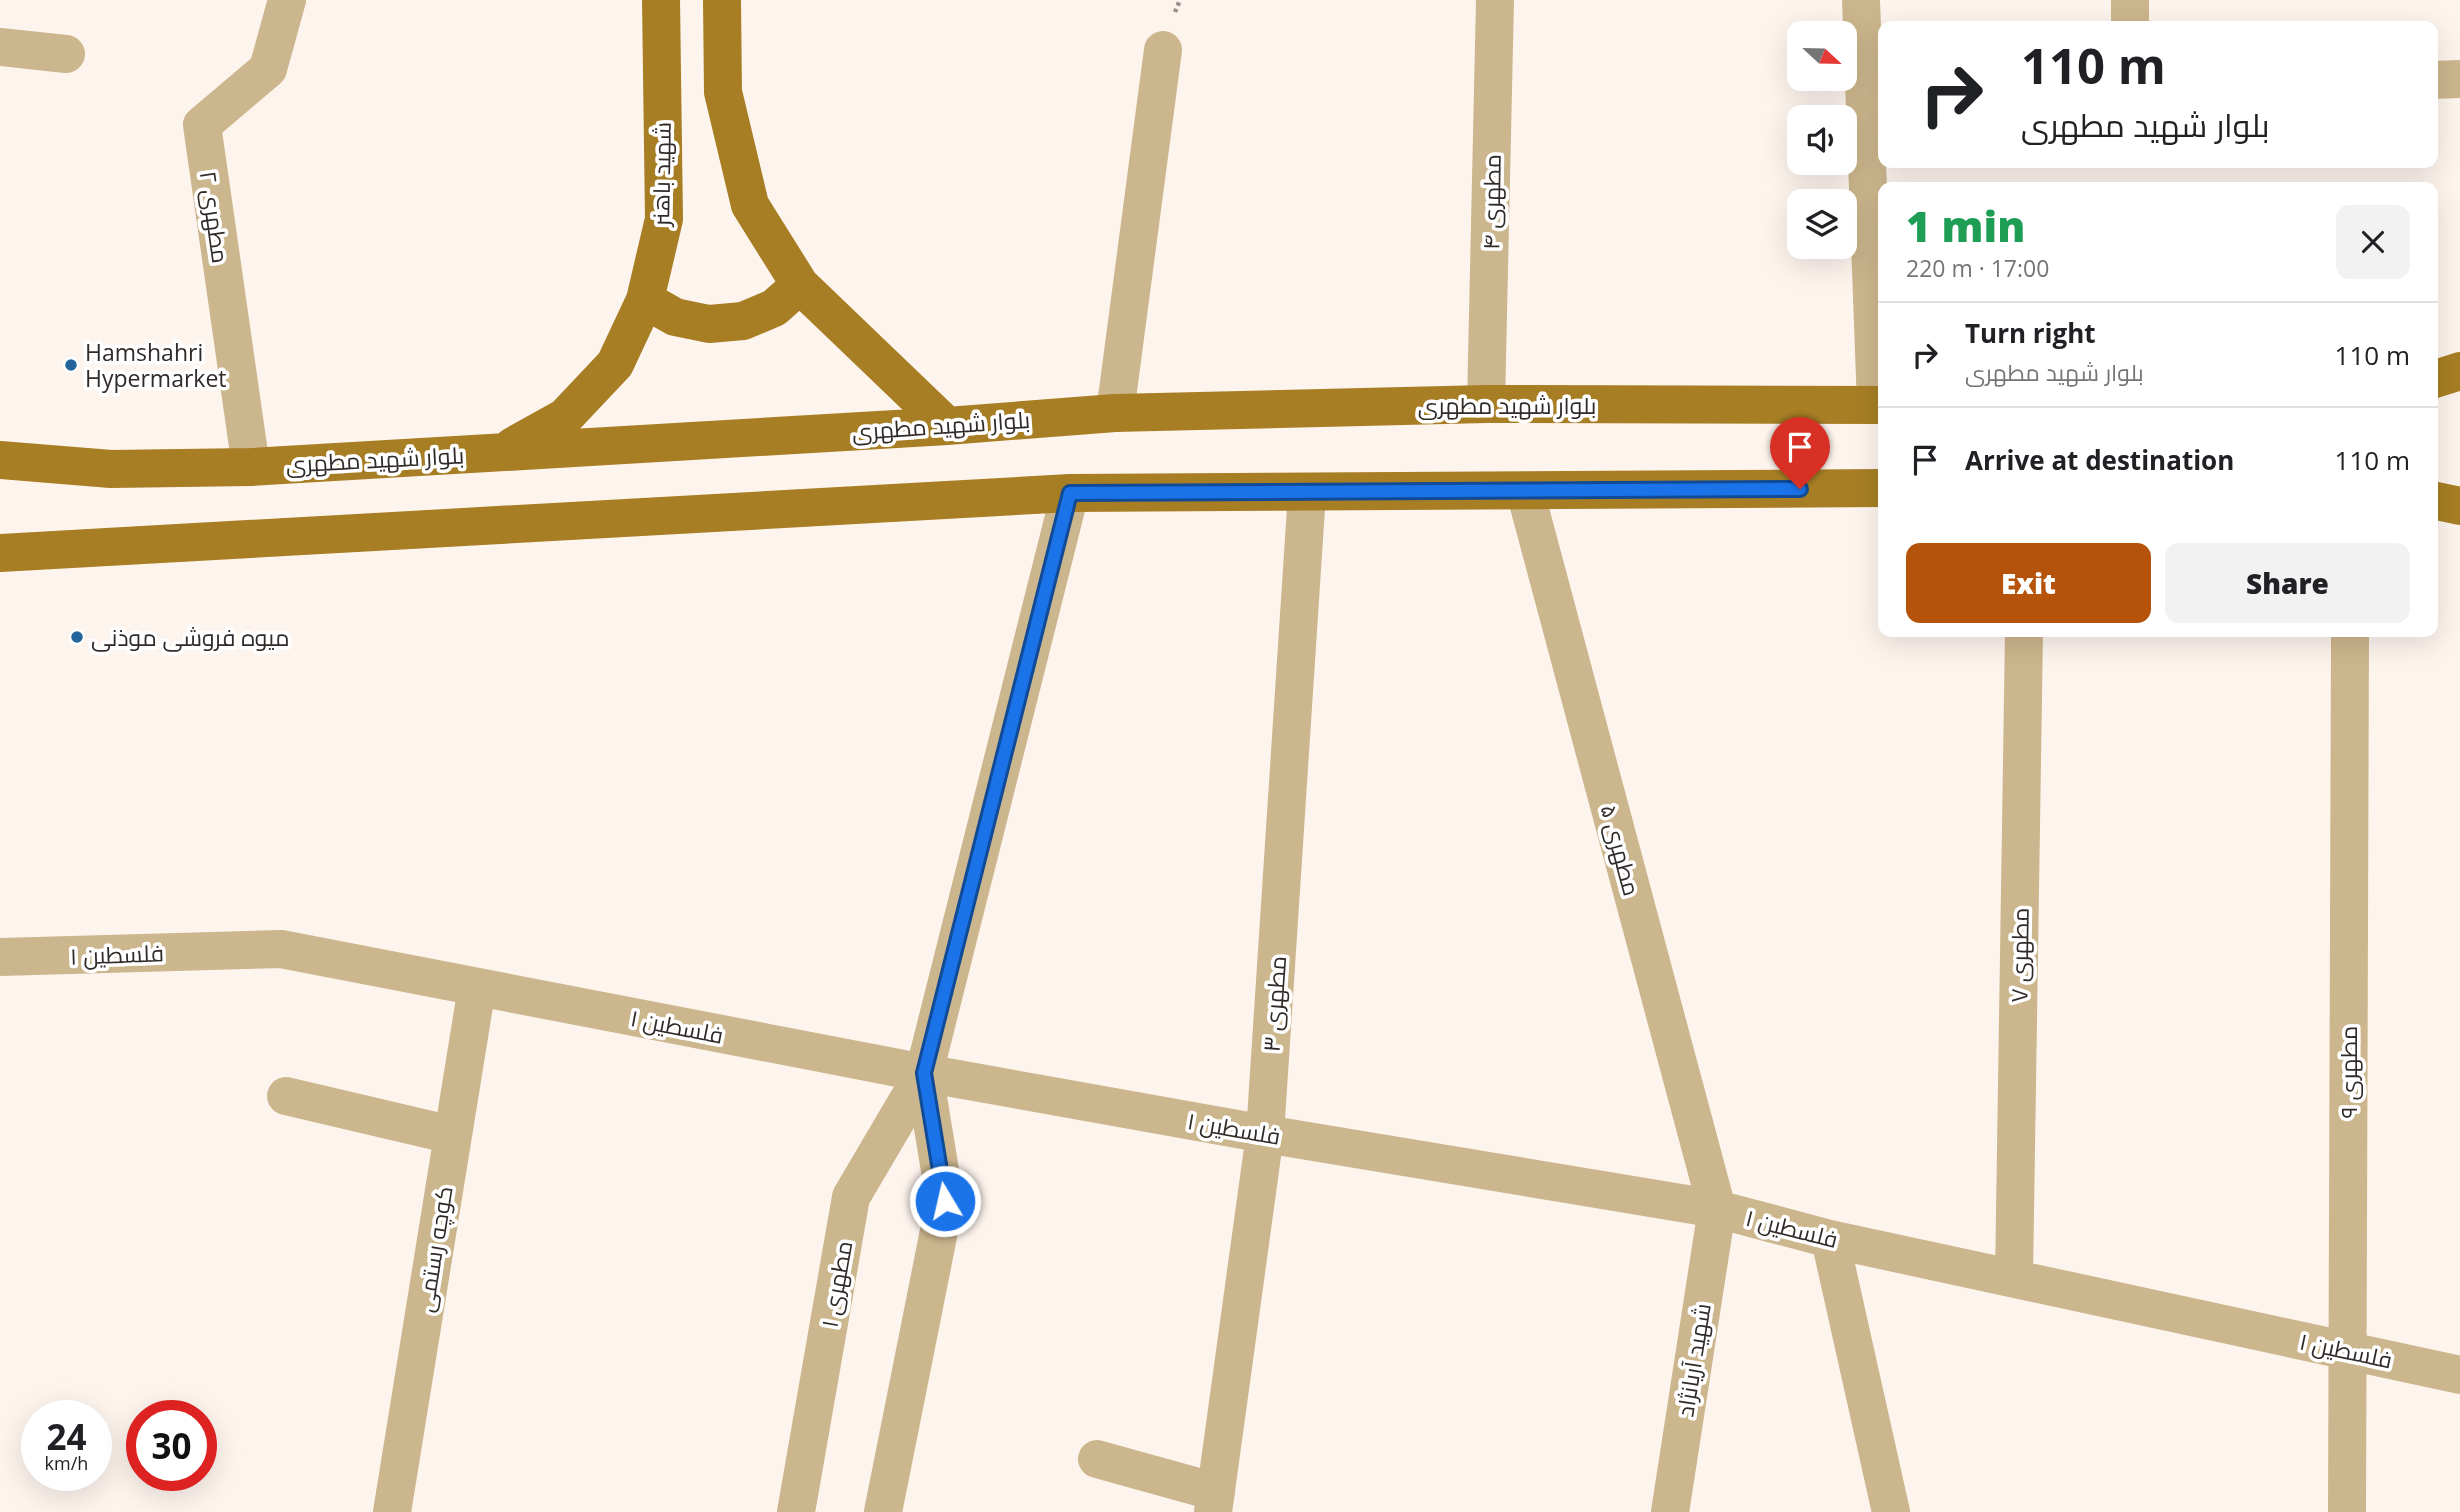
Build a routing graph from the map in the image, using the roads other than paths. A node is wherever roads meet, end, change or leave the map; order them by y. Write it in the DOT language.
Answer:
graph roads {
  1 [pos="287,0"];
  2 [pos="661,0"];
  3 [pos="722,0"];
  4 [pos="1495,0"];
  5 [pos="1861,0"];
  6 [pos="2130,0"];
  7 [pos="2130,21"];
  8 [pos="0,47"];
  9 [pos="1163,50"];
  10 [pos="66,54"];
  11 [pos="2460,79"];
  12 [pos="2438,80"];
  13 [pos="1874,84"];
  14 [pos="800,285"];
  15 [pos="1878,298"];
  16 [pos="645,300"];
  17 [pos="2460,371"];
  18 [pos="2438,378"];
  19 [pos="1486,404"];
  20 [pos="1878,405"];
  21 [pos="1115,413"];
  22 [pos="947,426"];
  23 [pos="502,451"];
  24 [pos="0,460"];
  25 [pos="251,467"];
  26 [pos="1878,488"];
  27 [pos="1525,491"];
  28 [pos="1070,493"];
  29 [pos="1307,493"];
  30 [pos="2438,501"];
  31 [pos="2460,506"];
  32 [pos="0,553"];
  33 [pos="2024,637"];
  34 [pos="2350,637"];
  35 [pos="0,957"];
  36 [pos="477,987"];
  37 [pos="924,1073"];
  38 [pos="286,1096"];
  39 [pos="1265,1134"];
  40 [pos="452,1135"];
  41 [pos="1717,1209"];
  42 [pos="1830,1239"];
  43 [pos="2014,1278"];
  44 [pos="2347,1350"];
  45 [pos="2460,1375"];
  46 [pos="1097,1459"];
  47 [pos="1215,1502"];
  48 [pos="392,1512"];
  49 [pos="796,1512"];
  50 [pos="883,1512"];
  51 [pos="1670,1512"];
  52 [pos="1891,1512"];
  53 [pos="2347,1512"];
  1 -- 25 [label="street, مطهری ۲"];
  2 -- 16 [label="main road, شهید باهنر"];
  3 -- 14 [label="main road"];
  4 -- 19 [label="street, مطهری ۴"];
  5 -- 13 [label="street"];
  6 -- 7 [label="street"];
  8 -- 10 [label="street"];
  9 -- 21 [label="street"];
  11 -- 12 [label="street"];
  13 -- 15 [label="street"];
  14 -- 16 [label="main road"];
  14 -- 22 [label="main road"];
  16 -- 23 [label="main road, شهید باهنر"];
  17 -- 18 [label="main road"];
  19 -- 20 [label="main road, بلوار شهید مطهری"];
  19 -- 21 [label="main road, بلوار شهید مطهری"];
  21 -- 22 [label="main road, بلوار شهید مطهری"];
  22 -- 23 [label="main road, بلوار شهید مطهری"];
  23 -- 25 [label="main road, بلوار شهید مطهری"];
  24 -- 25 [label="main road, بلوار شهید مطهری"];
  26 -- 27 [label="main road"];
  27 -- 29 [label="main road"];
  27 -- 41 [label="street, مطهری ۵"];
  28 -- 29 [label="main road"];
  28 -- 32 [label="main road"];
  28 -- 37 [label="street, مطهری ۱"];
  29 -- 39 [label="street, مطهری ۳"];
  30 -- 31 [label="main road"];
  33 -- 43 [label="street, مطهری ۷"];
  34 -- 44 [label="street, مطهری ۹"];
  35 -- 36 [label="street, فلسطین ۱"];
  36 -- 37 [label="street, فلسطین ۱"];
  36 -- 40 [label="street, کوچه رستمی"];
  37 -- 39 [label="street, فلسطین ۱"];
  37 -- 49 [label="street, مطهری ۱"];
  37 -- 50 [label="street, مطهری ۱"];
  38 -- 40 [label="street"];
  39 -- 41 [label="street, فلسطین ۱"];
  39 -- 47 [label="street, مطهری ۳"];
  40 -- 48 [label="street, کوچه رستمی"];
  41 -- 42 [label="street, فلسطین ۱"];
  41 -- 51 [label="street, شهید آریانژاد"];
  42 -- 43 [label="street, فلسطین ۱"];
  42 -- 52 [label="street"];
  43 -- 44 [label="street, فلسطین ۱"];
  44 -- 45 [label="street, فلسطین ۱"];
  44 -- 53 [label="street, مطهری ۹"];
  46 -- 47 [label="street"];
}
